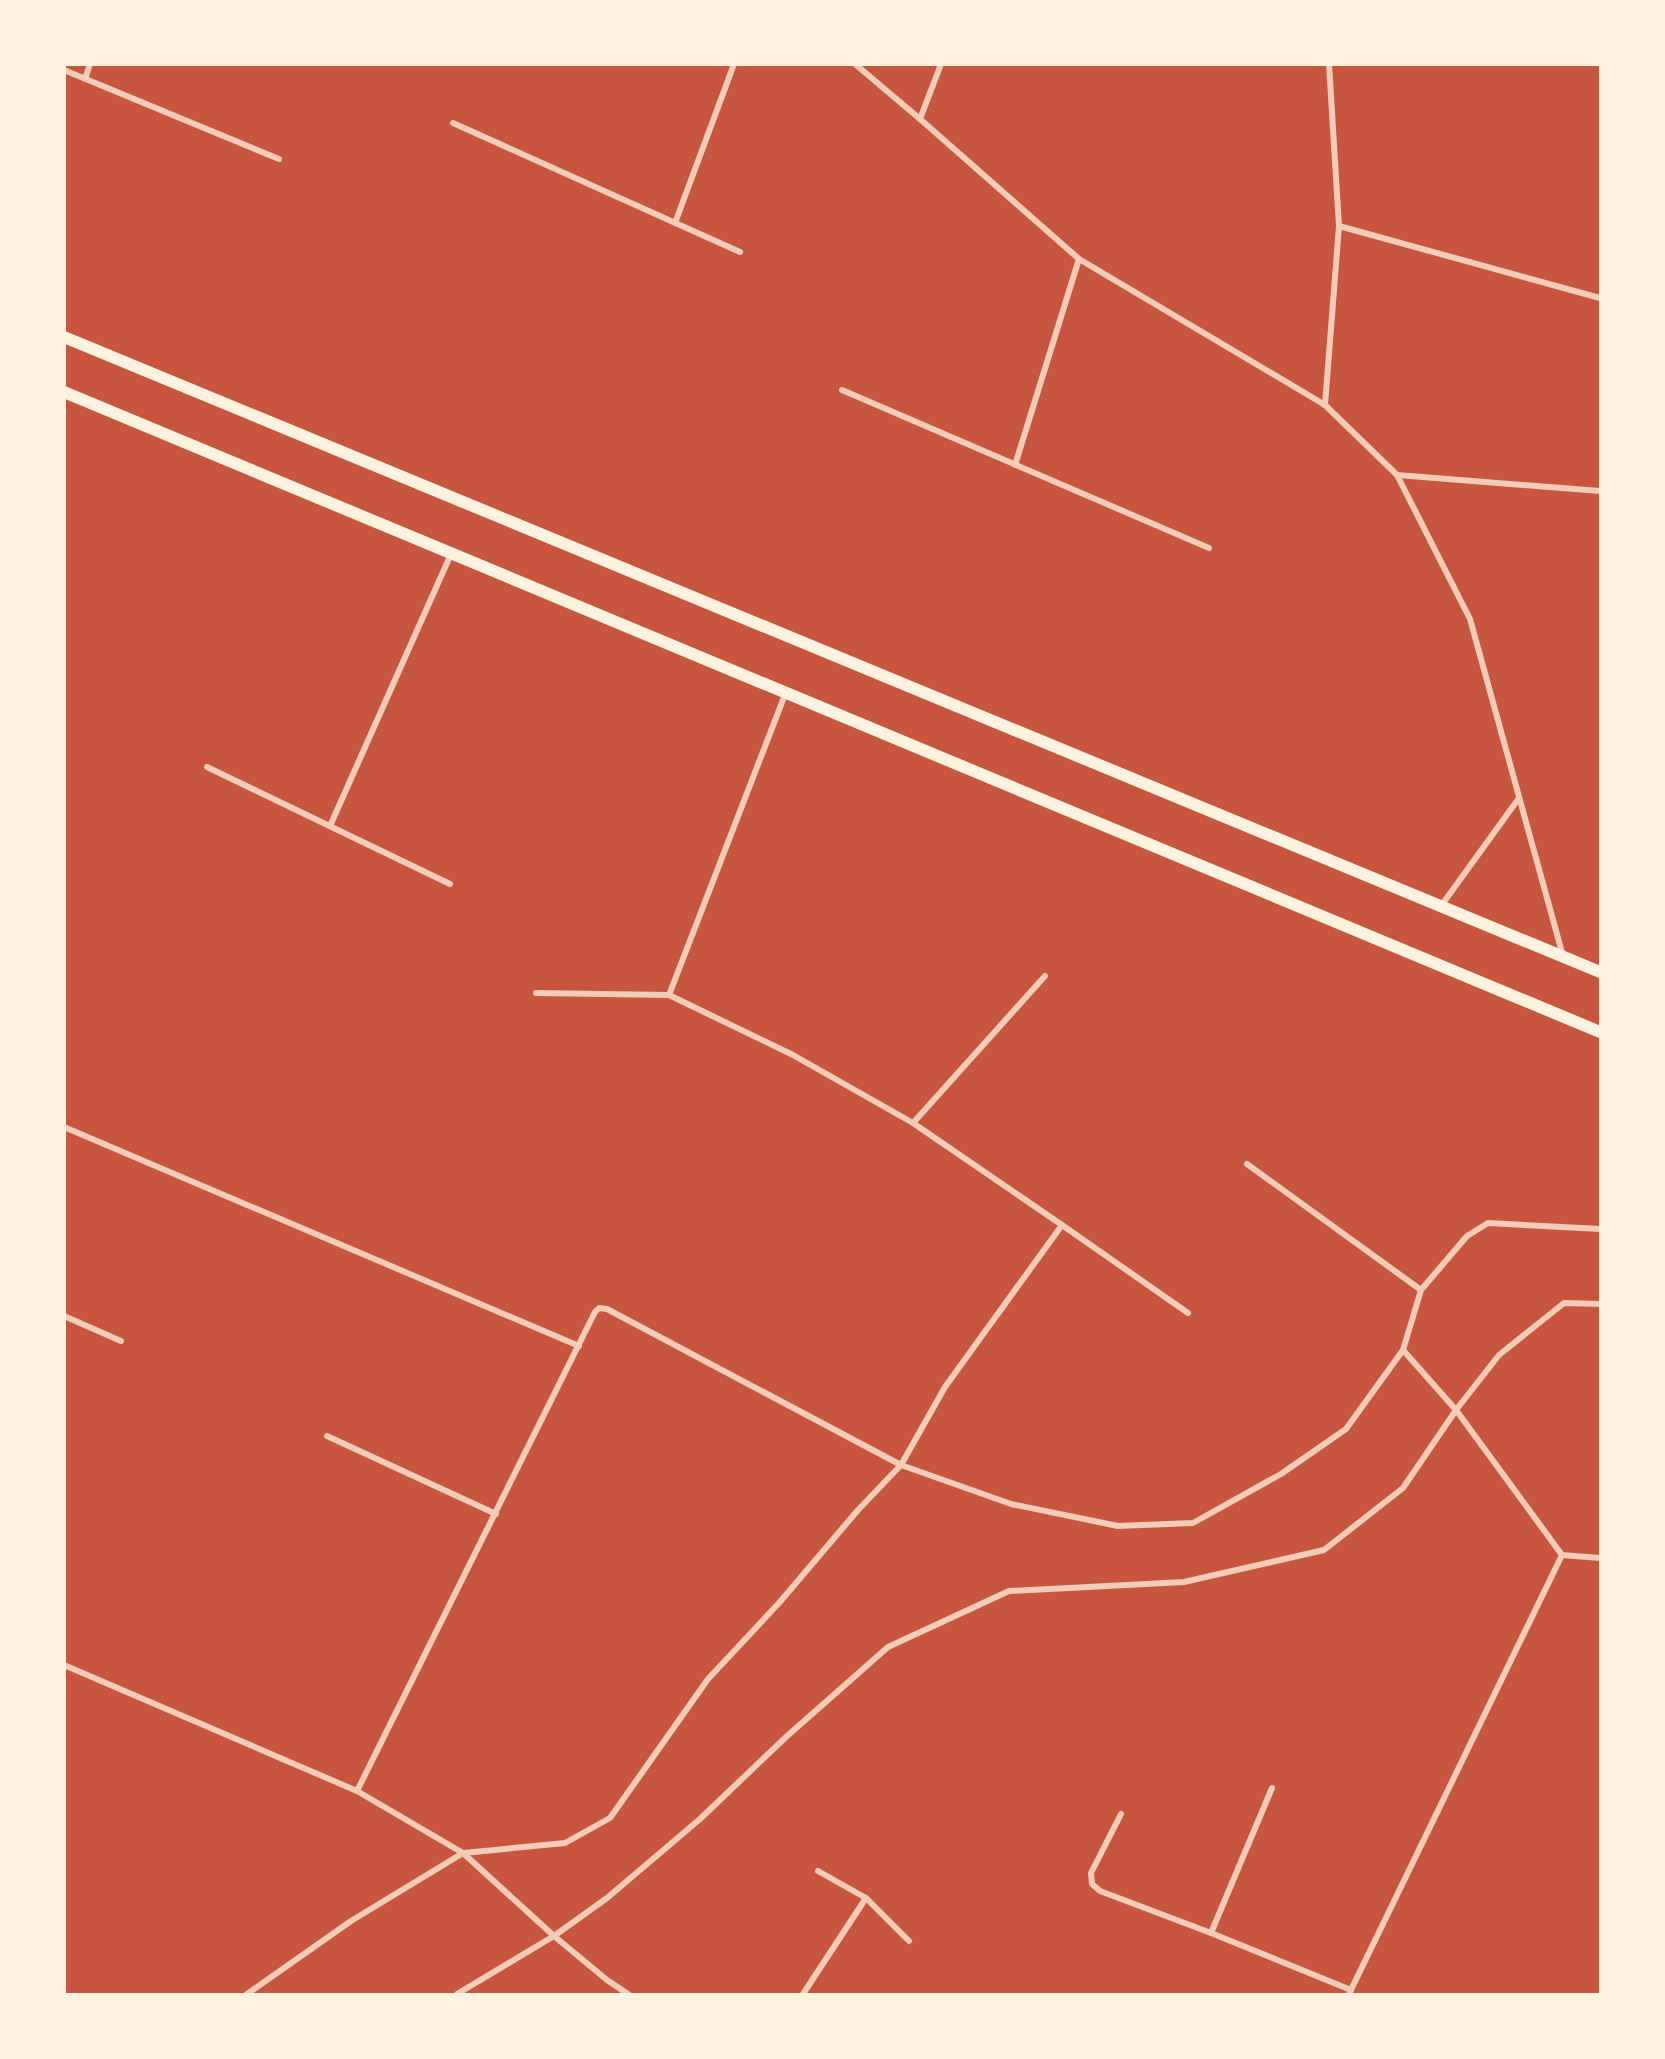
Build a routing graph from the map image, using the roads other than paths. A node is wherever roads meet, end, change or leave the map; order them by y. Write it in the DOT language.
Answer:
graph roads {
  1 [pos="90,64"];
  2 [pos="734,64"];
  3 [pos="855,64"];
  4 [pos="941,64"];
  5 [pos="1329,64"];
  6 [pos="64,70"];
  7 [pos="85,79"];
  8 [pos="920,119"];
  9 [pos="453,123"];
  10 [pos="279,159"];
  11 [pos="675,223"];
  12 [pos="1339,226"];
  13 [pos="740,252"];
  14 [pos="1080,259"];
  15 [pos="1600,298"];
  16 [pos="64,337"];
  17 [pos="842,390"];
  18 [pos="64,392"];
  19 [pos="1325,405"];
  20 [pos="1015,465"];
  21 [pos="1397,475"];
  22 [pos="1600,491"];
  23 [pos="1209,548"];
  24 [pos="451,553"];
  25 [pos="786,692"];
  26 [pos="207,767"];
  27 [pos="1519,798"];
  28 [pos="330,826"];
  29 [pos="450,884"];
  30 [pos="1441,906"];
  31 [pos="1563,956"];
  32 [pos="1600,972"];
  33 [pos="1045,976"];
  34 [pos="536,993"];
  35 [pos="669,995"];
  36 [pos="1600,1032"];
  37 [pos="914,1123"];
  38 [pos="64,1127"];
  39 [pos="1247,1164"];
  40 [pos="1062,1225"];
  41 [pos="1600,1229"];
  42 [pos="1421,1290"];
  43 [pos="1600,1304"];
  44 [pos="1188,1313"];
  45 [pos="64,1316"];
  46 [pos="121,1341"];
  47 [pos="579,1346"];
  48 [pos="1403,1350"];
  49 [pos="1456,1410"];
  50 [pos="327,1436"];
  51 [pos="901,1465"];
  52 [pos="496,1514"];
  53 [pos="1563,1555"];
  54 [pos="1600,1558"];
  55 [pos="64,1665"];
  56 [pos="1272,1788"];
  57 [pos="357,1791"];
  58 [pos="1122,1814"];
  59 [pos="463,1852"];
  60 [pos="818,1871"];
  61 [pos="866,1898"];
  62 [pos="1211,1933"];
  63 [pos="554,1936"];
  64 [pos="909,1941"];
  65 [pos="1350,1992"];
  66 [pos="247,1995"];
  67 [pos="457,1995"];
  68 [pos="628,1995"];
  69 [pos="803,1995"];
  1 -- 7 [label="street"];
  2 -- 11 [label="street"];
  3 -- 8 [label="street"];
  4 -- 8 [label="street"];
  5 -- 12 [label="street"];
  6 -- 7 [label="street"];
  7 -- 10 [label="street"];
  8 -- 14 [label="street"];
  9 -- 11 [label="street"];
  11 -- 13 [label="street"];
  12 -- 15 [label="street"];
  12 -- 19 [label="street"];
  14 -- 19 [label="street"];
  14 -- 20 [label="street"];
  16 -- 30 [label="main road"];
  17 -- 20 [label="street"];
  18 -- 24 [label="main road"];
  19 -- 21 [label="street"];
  20 -- 23 [label="street"];
  21 -- 22 [label="street"];
  21 -- 27 [label="street"];
  24 -- 25 [label="main road"];
  24 -- 28 [label="street"];
  25 -- 35 [label="street"];
  25 -- 36 [label="main road"];
  26 -- 28 [label="street"];
  27 -- 30 [label="street"];
  27 -- 31 [label="street"];
  28 -- 29 [label="street"];
  30 -- 31 [label="main road"];
  31 -- 32 [label="main road"];
  33 -- 37 [label="street"];
  34 -- 35 [label="street"];
  35 -- 37 [label="street"];
  37 -- 40 [label="street"];
  38 -- 47 [label="street"];
  39 -- 42 [label="street"];
  40 -- 44 [label="street"];
  40 -- 51 [label="street"];
  41 -- 42 [label="street"];
  42 -- 48 [label="street"];
  43 -- 49 [label="street"];
  45 -- 46 [label="street"];
  47 -- 51 [label="street"];
  47 -- 52 [label="street"];
  48 -- 49 [label="street"];
  48 -- 51 [label="street"];
  49 -- 53 [label="street"];
  49 -- 63 [label="street"];
  50 -- 52 [label="street"];
  51 -- 59 [label="street"];
  52 -- 57 [label="street"];
  53 -- 54 [label="street"];
  53 -- 65 [label="street"];
  55 -- 57 [label="street"];
  56 -- 62 [label="street"];
  57 -- 59 [label="street"];
  58 -- 62 [label="street"];
  59 -- 63 [label="street"];
  59 -- 66 [label="street"];
  60 -- 61 [label="street"];
  61 -- 64 [label="street"];
  61 -- 69 [label="street"];
  62 -- 65 [label="street"];
  63 -- 67 [label="street"];
  63 -- 68 [label="street"];
}
